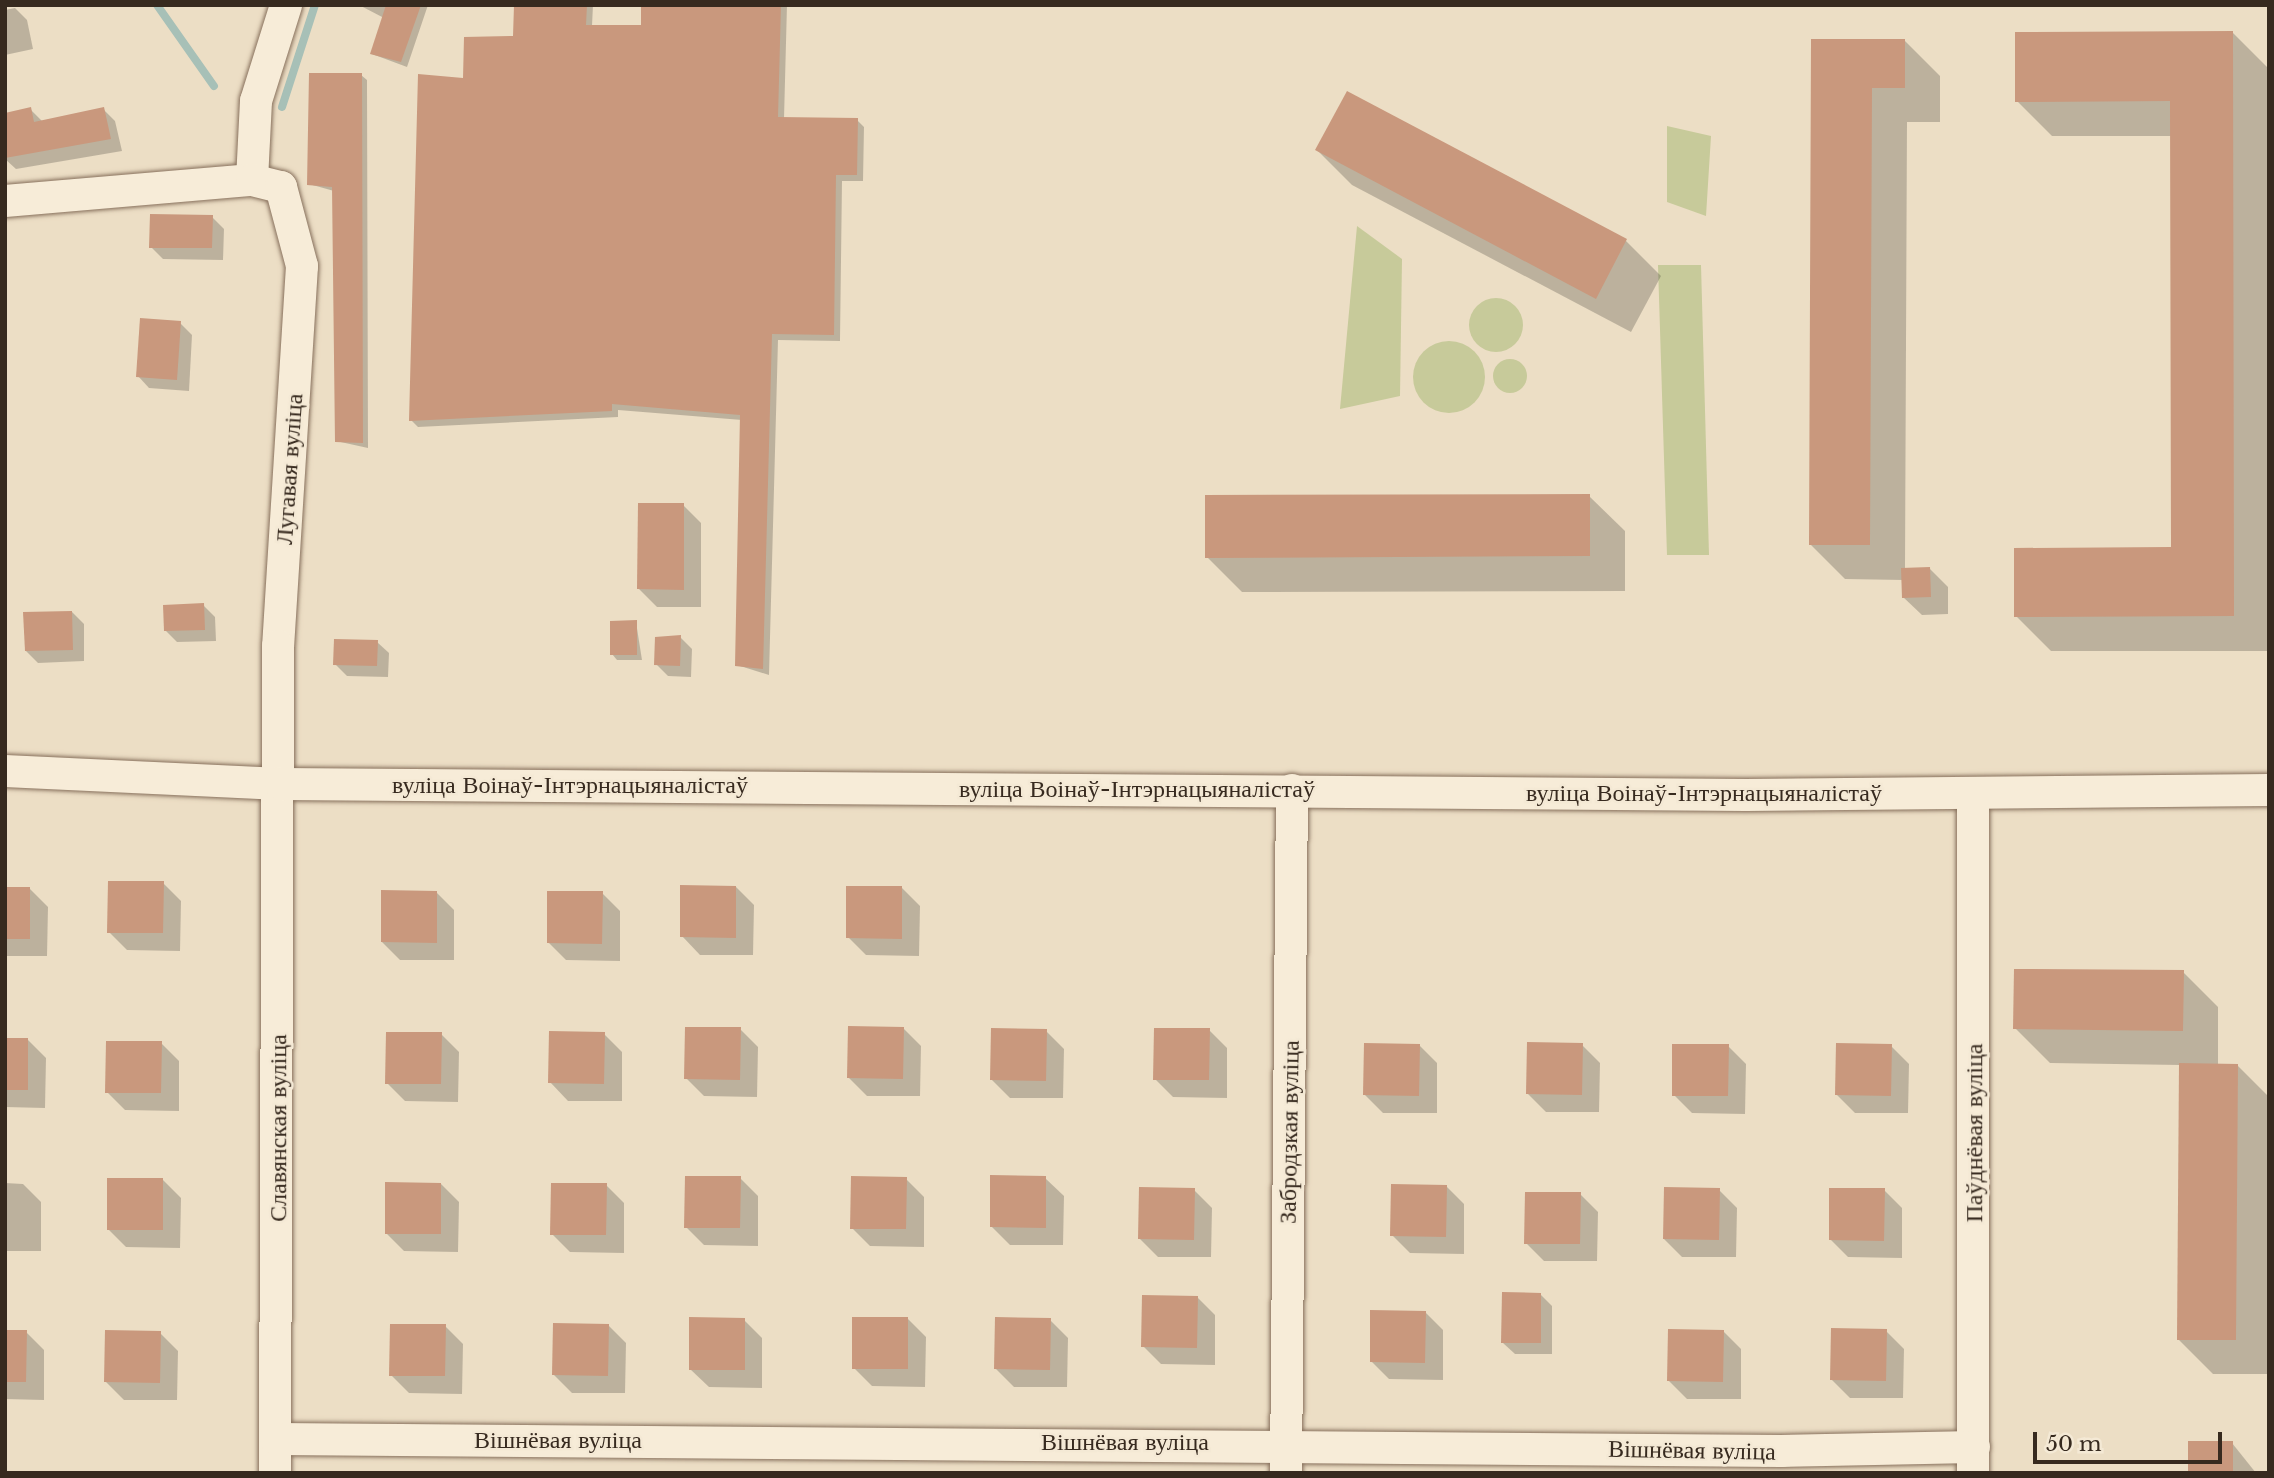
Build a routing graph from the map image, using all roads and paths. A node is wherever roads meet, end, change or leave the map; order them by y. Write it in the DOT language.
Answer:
graph roads {
  1 [pos="286,5"];
  2 [pos="252,180"];
  3 [pos="5,201"];
  4 [pos="5,771"];
  5 [pos="281,784"];
  6 [pos="1292,790"];
  7 [pos="2269,790"];
  8 [pos="1973,793"];
  9 [pos="276,1439"];
  10 [pos="1286,1458"];
  11 [pos="1973,1460"];
  12 [pos="275,1473"];
  1 -- 2 [label="street"];
  2 -- 3 [label="street, Лугавая вуліца"];
  2 -- 5 [label="street, Лугавая вуліца"];
  4 -- 5 [label="street, вуліца Воінаў-Інтэрнацыяналістаў"];
  5 -- 6 [label="street, вуліца Воінаў-Інтэрнацыяналістаў"];
  5 -- 9 [label="street, Славянская вуліца"];
  6 -- 8 [label="street, вуліца Воінаў-Інтэрнацыяналістаў"];
  6 -- 10 [label="street, Забродзкая вуліца"];
  7 -- 8 [label="street, вуліца Воінаў-Інтэрнацыяналістаў"];
  8 -- 11 [label="street, Паўднёвая вуліца"];
  9 -- 10 [label="street, Вішнёвая вуліца"];
  9 -- 12 [label="street, Славянская вуліца"];
  10 -- 11 [label="street, Вішнёвая вуліца"];
}
